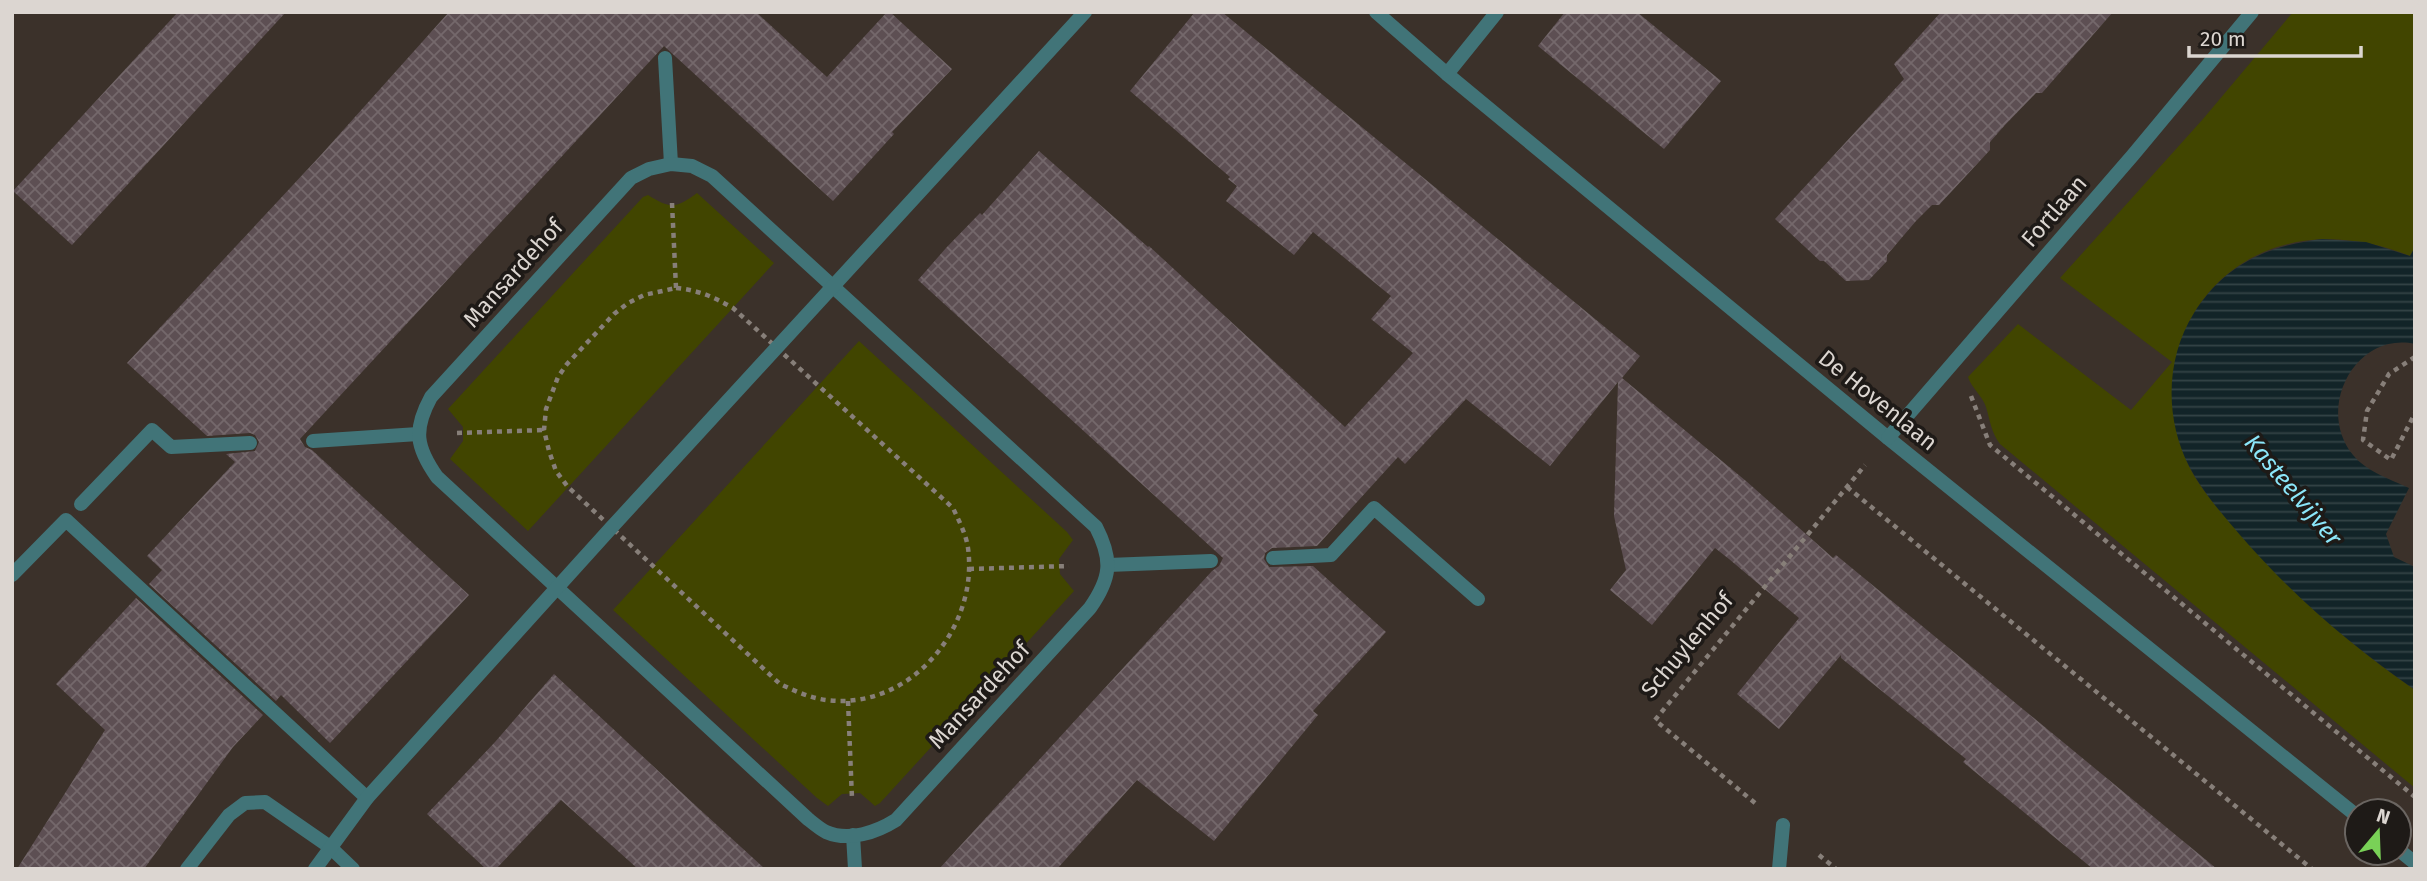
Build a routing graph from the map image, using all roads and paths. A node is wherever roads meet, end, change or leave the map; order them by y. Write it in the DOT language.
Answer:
graph roads {
  1 [pos="1085,12"];
  2 [pos="1376,12"];
  3 [pos="1497,12"];
  4 [pos="2252,12"];
  5 [pos="666,58"];
  6 [pos="1447,74"];
  7 [pos="671,164"];
  8 [pos="833,287"];
  9 [pos="676,288"];
  10 [pos="777,348"];
  11 [pos="2415,357"];
  12 [pos="1942,374"];
  13 [pos="2415,413"];
  14 [pos="544,430"];
  15 [pos="418,434"];
  16 [pos="1888,438"];
  17 [pos="313,441"];
  18 [pos="250,443"];
  19 [pos="1847,487"];
  20 [pos="81,504"];
  21 [pos="611,528"];
  22 [pos="1273,558"];
  23 [pos="1211,561"];
  24 [pos="1108,565"];
  25 [pos="969,569"];
  26 [pos="12,575"];
  27 [pos="556,589"];
  28 [pos="1478,599"];
  29 [pos="848,701"];
  30 [pos="2415,797"];
  31 [pos="367,799"];
  32 [pos="2343,805"];
  33 [pos="1783,825"];
  34 [pos="853,835"];
  35 [pos="330,847"];
  36 [pos="187,869"];
  37 [pos="315,869"];
  38 [pos="353,869"];
  39 [pos="855,869"];
  40 [pos="1779,869"];
  41 [pos="2312,869"];
  1 -- 8 [label="street"];
  2 -- 6 [label="street, De Hovenlaan"];
  3 -- 6 [label="street"];
  4 -- 12 [label="street, Fortlaan"];
  5 -- 7 [label="street"];
  6 -- 16 [label="street, De Hovenlaan"];
  7 -- 8 [label="street"];
  7 -- 9 [label="path"];
  7 -- 15 [label="street, Mansardehof"];
  8 -- 10 [label="street"];
  8 -- 24 [label="street"];
  9 -- 10 [label="path"];
  9 -- 14 [label="path"];
  10 -- 21 [label="street"];
  10 -- 25 [label="path"];
  11 -- 13 [label="path"];
  12 -- 16 [label="street, Fortlaan"];
  12 -- 30 [label="path"];
  14 -- 15 [label="path"];
  14 -- 21 [label="path"];
  15 -- 17 [label="street"];
  15 -- 27 [label="street, Mansardehof"];
  16 -- 19 [label="path, Schuylenhof"];
  16 -- 32 [label="street, De Hovenlaan"];
  18 -- 20 [label="street"];
  19 -- 33 [label="path, Schuylenhof"];
  19 -- 41 [label="path"];
  21 -- 27 [label="street"];
  21 -- 29 [label="path"];
  22 -- 28 [label="street"];
  23 -- 24 [label="street"];
  24 -- 25 [label="path"];
  24 -- 34 [label="street, Mansardehof"];
  25 -- 29 [label="path"];
  26 -- 31 [label="street"];
  27 -- 31 [label="street"];
  27 -- 34 [label="street, Mansardehof"];
  29 -- 34 [label="path"];
  31 -- 35 [label="street"];
  33 -- 40 [label="street"];
  34 -- 39 [label="street"];
  35 -- 36 [label="street"];
  35 -- 37 [label="street"];
  35 -- 38 [label="street"];
}
